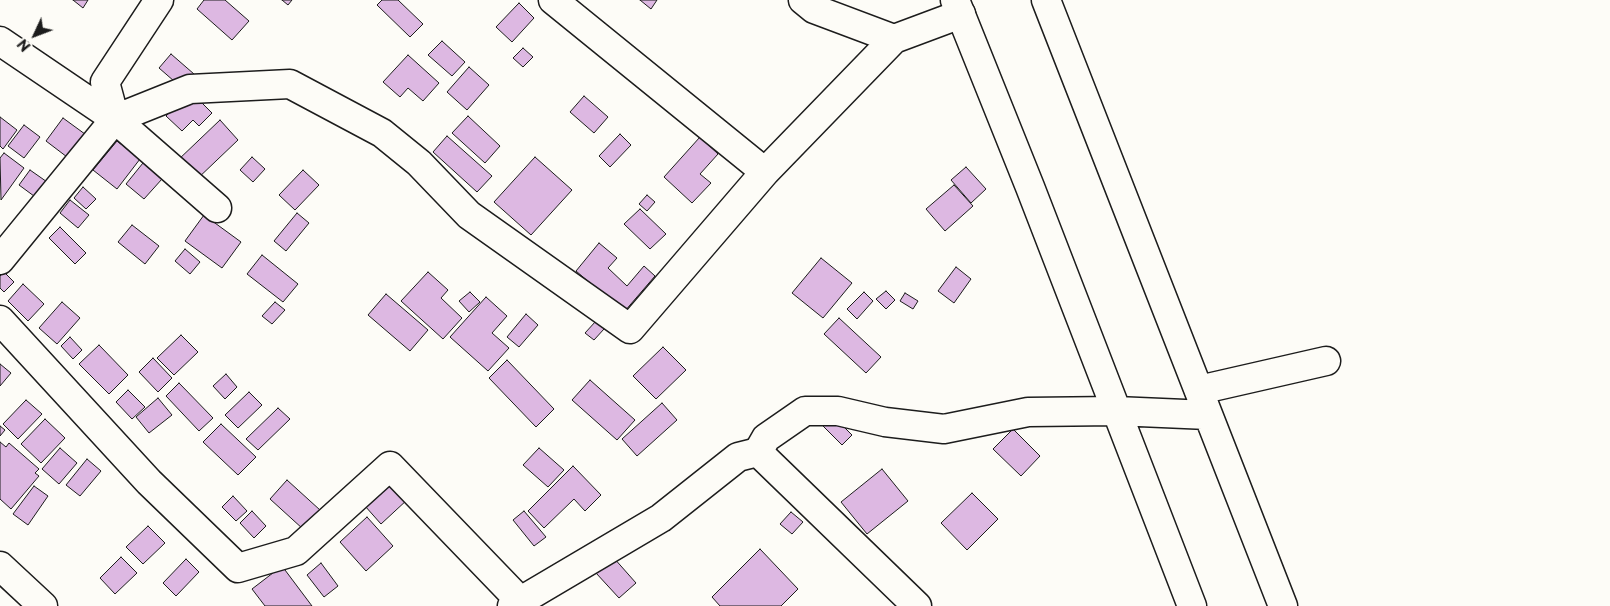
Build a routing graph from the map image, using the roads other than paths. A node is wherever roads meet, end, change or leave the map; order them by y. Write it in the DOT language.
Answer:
graph roads {
  1 [pos="159,0"];
  2 [pos="553,0"];
  3 [pos="803,0"];
  4 [pos="1046,0"];
  5 [pos="958,7"];
  6 [pos="894,39"];
  7 [pos="0,41"];
  8 [pos="115,119"];
  9 [pos="765,172"];
  10 [pos="217,208"];
  11 [pos="0,260"];
  12 [pos="0,320"];
  13 [pos="1326,361"];
  14 [pos="1203,403"];
  15 [pos="1116,411"];
  16 [pos="758,452"];
  17 [pos="0,566"];
  18 [pos="518,604"];
  19 [pos="43,606"];
  20 [pos="917,606"];
  21 [pos="1192,606"];
  22 [pos="1283,606"];
  1 -- 8 [label="street"];
  2 -- 9 [label="street"];
  3 -- 6 [label="street"];
  4 -- 14 [label="street"];
  5 -- 6 [label="street"];
  5 -- 15 [label="street"];
  6 -- 9 [label="street"];
  7 -- 8 [label="street"];
  8 -- 9 [label="street"];
  8 -- 10 [label="street"];
  8 -- 11 [label="street"];
  12 -- 18 [label="street"];
  13 -- 14 [label="street"];
  14 -- 15 [label="street"];
  14 -- 22 [label="street"];
  15 -- 16 [label="street"];
  15 -- 21 [label="street"];
  16 -- 18 [label="street"];
  16 -- 20 [label="street"];
  17 -- 19 [label="street"];
}
